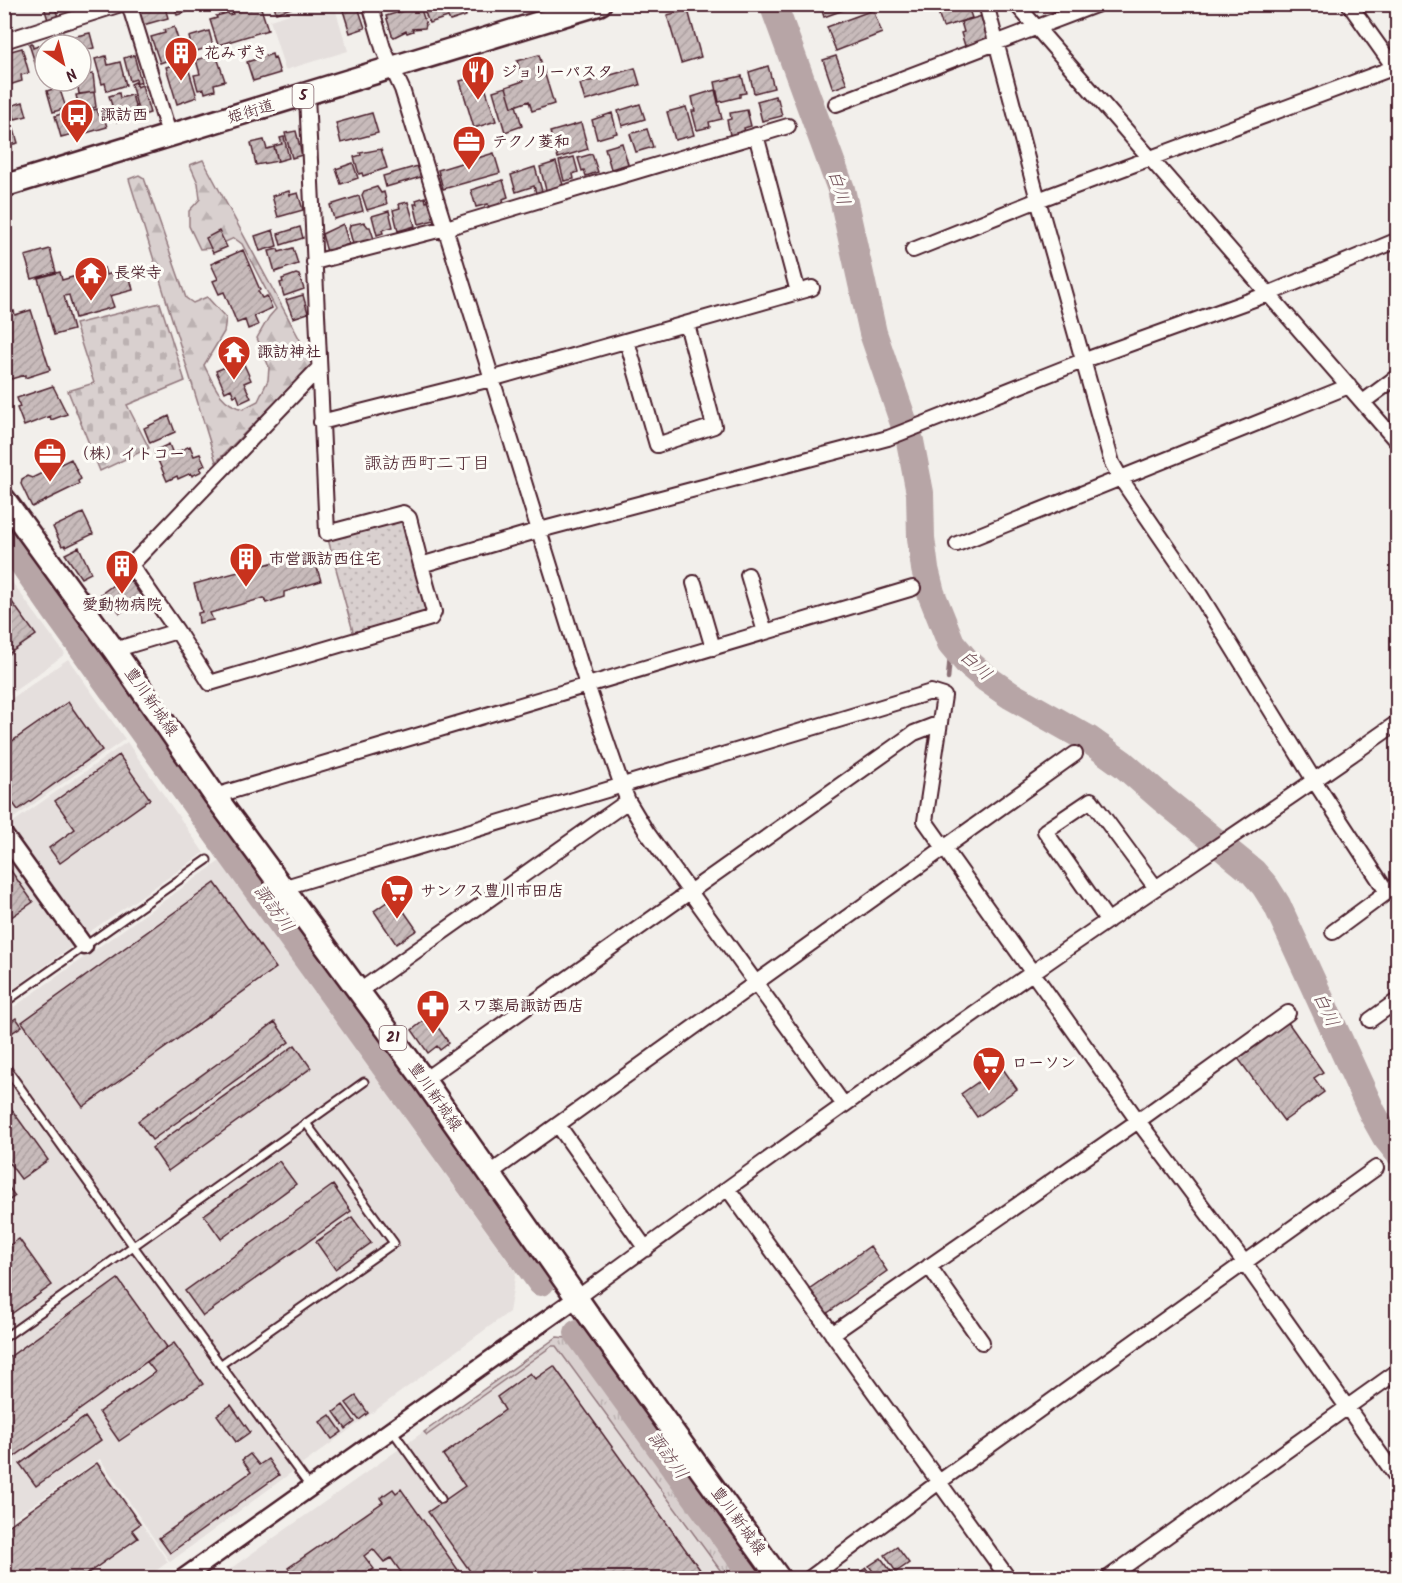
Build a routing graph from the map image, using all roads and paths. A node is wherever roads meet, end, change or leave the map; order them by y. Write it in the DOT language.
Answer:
graph roads {
  1 [pos="121,4"];
  2 [pos="129,4"];
  3 [pos="370,4"];
  4 [pos="986,4"];
  5 [pos="1016,4"];
  6 [pos="1098,4"];
  7 [pos="1349,4"];
  8 [pos="589,6"];
  9 [pos="1037,28"];
  10 [pos="4,40"];
  11 [pos="998,43"];
  12 [pos="393,68"];
  13 [pos="1396,69"];
  14 [pos="307,95"];
  15 [pos="836,104"];
  16 [pos="788,126"];
  17 [pos="756,135"];
  18 [pos="170,137"];
  19 [pos="1152,159"];
  20 [pos="4,186"];
  21 [pos="1038,200"];
  22 [pos="446,228"];
  23 [pos="1398,240"];
  24 [pos="913,250"];
  25 [pos="314,262"];
  26 [pos="812,288"];
  27 [pos="798,292"];
  28 [pos="1268,294"];
  29 [pos="687,324"];
  30 [pos="627,340"];
  31 [pos="1085,360"];
  32 [pos="319,368"];
  33 [pos="1398,376"];
  34 [pos="491,379"];
  35 [pos="1349,386"];
  36 [pos="1362,402"];
  37 [pos="321,422"];
  38 [pos="1398,443"];
  39 [pos="1121,479"];
  40 [pos="4,499"];
  41 [pos="540,530"];
  42 [pos="957,544"];
  43 [pos="421,565"];
  44 [pos="748,575"];
  45 [pos="694,583"];
  46 [pos="913,588"];
  47 [pos="177,632"];
  48 [pos="765,632"];
  49 [pos="713,648"];
  50 [pos="114,650"];
  51 [pos="587,685"];
  52 [pos="1398,722"];
  53 [pos="940,723"];
  54 [pos="1075,754"];
  55 [pos="1314,782"];
  56 [pos="622,786"];
  57 [pos="215,796"];
  58 [pos="628,801"];
  59 [pos="4,835"];
  60 [pos="944,848"];
  61 [pos="207,860"];
  62 [pos="282,888"];
  63 [pos="1156,888"];
  64 [pos="1393,888"];
  65 [pos="690,892"];
  66 [pos="1108,921"];
  67 [pos="1333,932"];
  68 [pos="84,946"];
  69 [pos="1032,972"];
  70 [pos="755,983"];
  71 [pos="358,992"];
  72 [pos="1398,1000"];
  73 [pos="4,1003"];
  74 [pos="1288,1013"];
  75 [pos="1370,1020"];
  76 [pos="4,1065"];
  77 [pos="424,1080"];
  78 [pos="364,1082"];
  79 [pos="844,1106"];
  80 [pos="1138,1121"];
  81 [pos="306,1123"];
  82 [pos="558,1125"];
  83 [pos="1376,1168"];
  84 [pos="489,1174"];
  85 [pos="728,1190"];
  86 [pos="134,1246"];
  87 [pos="646,1249"];
  88 [pos="1244,1262"];
  89 [pos="929,1266"];
  90 [pos="577,1298"];
  91 [pos="832,1334"];
  92 [pos="4,1338"];
  93 [pos="982,1342"];
  94 [pos="220,1365"];
  95 [pos="1398,1371"];
  96 [pos="1347,1407"];
  97 [pos="392,1430"];
  98 [pos="1398,1479"];
  99 [pos="939,1482"];
  100 [pos="311,1488"];
  101 [pos="441,1499"];
  102 [pos="187,1577"];
  103 [pos="779,1578"];
  104 [pos="810,1578"];
  105 [pos="1008,1578"];
  106 [pos="1108,1578"];
  1 -- 10 [label="street"];
  2 -- 18 [label="street"];
  3 -- 12 [label="street"];
  4 -- 11 [label="street"];
  5 -- 9 [label="street"];
  6 -- 9 [label="street"];
  7 -- 13 [label="street"];
  8 -- 12 [label="main road, 姫街道 / 5"];
  9 -- 11 [label="street"];
  9 -- 19 [label="street"];
  11 -- 15 [label="street"];
  11 -- 21 [label="street"];
  12 -- 14 [label="main road, 姫街道 / 5"];
  12 -- 22 [label="street"];
  13 -- 19 [label="street"];
  14 -- 18 [label="main road, 姫街道 / 5"];
  14 -- 25 [label="street"];
  16 -- 17 [label="street"];
  17 -- 22 [label="street"];
  17 -- 27 [label="street"];
  18 -- 20 [label="main road, 姫街道 / 5"];
  19 -- 21 [label="street"];
  19 -- 28 [label="street"];
  21 -- 24 [label="street"];
  21 -- 31 [label="street"];
  22 -- 25 [label="street"];
  22 -- 34 [label="street"];
  23 -- 28 [label="street"];
  25 -- 32 [label="street"];
  26 -- 27 [label="street"];
  27 -- 29 [label="street"];
  28 -- 31 [label="street"];
  28 -- 35 [label="street"];
  29 -- 30 [label="street"];
  29 -- 30 [label="street"];
  30 -- 34 [label="street"];
  31 -- 39 [label="street"];
  31 -- 41 [label="street"];
  32 -- 37 [label="street"];
  32 -- 47 [label="street"];
  33 -- 36 [label="street"];
  34 -- 37 [label="street"];
  34 -- 41 [label="street"];
  35 -- 36 [label="street"];
  35 -- 39 [label="street"];
  36 -- 38 [label="street"];
  37 -- 43 [label="street"];
  39 -- 42 [label="street"];
  39 -- 55 [label="street"];
  40 -- 50 [label="main road, 豊川新城線 / 21"];
  41 -- 43 [label="street"];
  41 -- 51 [label="street"];
  43 -- 47 [label="street"];
  44 -- 48 [label="street"];
  45 -- 49 [label="street"];
  46 -- 48 [label="street"];
  47 -- 50 [label="street"];
  48 -- 49 [label="street"];
  49 -- 51 [label="street"];
  50 -- 57 [label="main road, 豊川新城線 / 21"];
  51 -- 56 [label="street"];
  51 -- 57 [label="street"];
  52 -- 55 [label="street"];
  53 -- 56 [label="street"];
  53 -- 60 [label="street"];
  53 -- 65 [label="street"];
  54 -- 60 [label="street"];
  55 -- 63 [label="street"];
  55 -- 64 [label="street"];
  56 -- 58 [label="street"];
  56 -- 62 [label="street"];
  57 -- 62 [label="main road, 豊川新城線 / 21"];
  58 -- 65 [label="street"];
  58 -- 71 [label="street"];
  59 -- 68 [label="street"];
  60 -- 69 [label="street"];
  60 -- 70 [label="street"];
  61 -- 68 [label="lane"];
  62 -- 71 [label="main road, 豊川新城線 / 21"];
  63 -- 66 [label="street"];
  63 -- 66 [label="street"];
  64 -- 67 [label="street"];
  65 -- 70 [label="street"];
  65 -- 77 [label="street"];
  66 -- 69 [label="street"];
  68 -- 73 [label="lane"];
  69 -- 79 [label="street"];
  69 -- 80 [label="street"];
  70 -- 79 [label="street"];
  70 -- 82 [label="street"];
  71 -- 77 [label="main road, 豊川新城線 / 21"];
  72 -- 75 [label="street"];
  74 -- 80 [label="street"];
  76 -- 86 [label="lane"];
  77 -- 84 [label="main road, 豊川新城線 / 21"];
  78 -- 81 [label="lane"];
  79 -- 85 [label="street"];
  80 -- 88 [label="street"];
  80 -- 89 [label="street"];
  81 -- 86 [label="lane"];
  81 -- 94 [label="lane"];
  82 -- 84 [label="street"];
  82 -- 87 [label="street"];
  83 -- 88 [label="street"];
  84 -- 90 [label="main road, 豊川新城線 / 21"];
  85 -- 87 [label="street"];
  85 -- 91 [label="street"];
  86 -- 92 [label="lane"];
  86 -- 94 [label="lane"];
  87 -- 90 [label="street"];
  88 -- 96 [label="street"];
  88 -- 99 [label="street"];
  89 -- 91 [label="street"];
  89 -- 93 [label="street"];
  90 -- 97 [label="street"];
  90 -- 103 [label="main road, 豊川新城線 / 21"];
  91 -- 99 [label="street"];
  94 -- 100 [label="lane"];
  95 -- 96 [label="street"];
  96 -- 98 [label="street"];
  96 -- 106 [label="street"];
  97 -- 100 [label="street"];
  97 -- 101 [label="lane"];
  99 -- 104 [label="street"];
  99 -- 105 [label="street"];
  100 -- 102 [label="street"];
}
